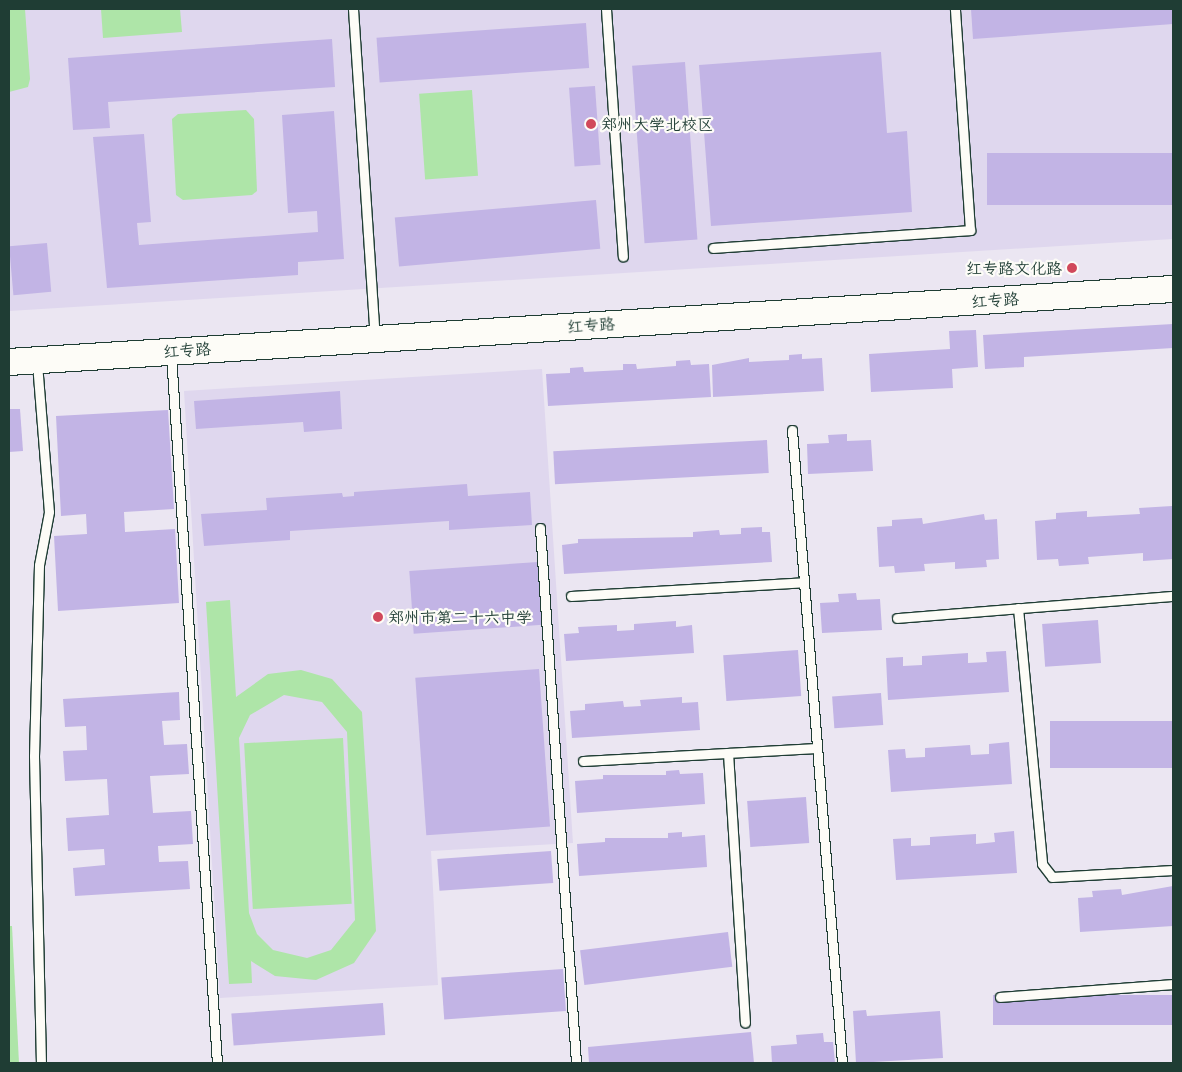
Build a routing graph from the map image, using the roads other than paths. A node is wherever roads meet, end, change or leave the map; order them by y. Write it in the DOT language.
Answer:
graph roads {
  1 [pos="353,9"];
  2 [pos="606,9"];
  3 [pos="955,9"];
  4 [pos="713,248"];
  5 [pos="623,256"];
  6 [pos="1173,289"];
  7 [pos="375,339"];
  8 [pos="171,352"];
  9 [pos="37,360"];
  10 [pos="9,362"];
  11 [pos="792,430"];
  12 [pos="540,528"];
  13 [pos="804,582"];
  14 [pos="571,596"];
  15 [pos="1173,596"];
  16 [pos="1018,608"];
  17 [pos="897,618"];
  18 [pos="817,748"];
  19 [pos="728,753"];
  20 [pos="583,761"];
  21 [pos="1173,870"];
  22 [pos="1173,984"];
  23 [pos="1000,997"];
  24 [pos="746,1022"];
  25 [pos="42,1063"];
  26 [pos="217,1063"];
  27 [pos="576,1063"];
  28 [pos="842,1063"];
  1 -- 7 [label="lane"];
  2 -- 5 [label="lane"];
  3 -- 4 [label="lane"];
  6 -- 7 [label="street, 红专路"];
  7 -- 8 [label="street, 红专路"];
  8 -- 9 [label="street, 红专路"];
  8 -- 26 [label="lane"];
  9 -- 10 [label="street, 红专路"];
  9 -- 25 [label="lane"];
  11 -- 13 [label="lane"];
  12 -- 27 [label="lane"];
  13 -- 14 [label="lane"];
  13 -- 18 [label="lane"];
  15 -- 16 [label="lane"];
  16 -- 17 [label="lane"];
  16 -- 21 [label="lane"];
  18 -- 19 [label="lane"];
  18 -- 28 [label="lane"];
  19 -- 20 [label="lane"];
  19 -- 24 [label="lane"];
  22 -- 23 [label="lane"];
}
